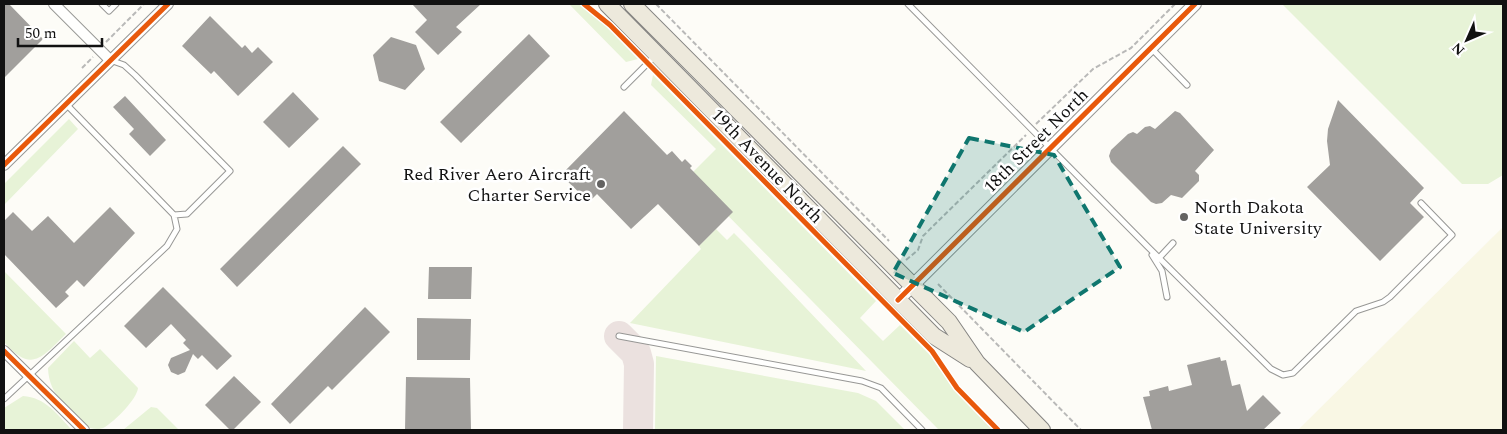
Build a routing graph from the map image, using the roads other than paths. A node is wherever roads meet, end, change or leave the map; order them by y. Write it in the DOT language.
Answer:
graph roads {
  1 [pos="54,4"];
  2 [pos="102,4"];
  3 [pos="116,4"];
  4 [pos="168,4"];
  5 [pos="607,4"];
  6 [pos="632,4"];
  7 [pos="908,4"];
  8 [pos="1194,4"];
  9 [pos="1150,47"];
  10 [pos="657,53"];
  11 [pos="110,60"];
  12 [pos="1187,85"];
  13 [pos="624,87"];
  14 [pos="66,104"];
  15 [pos="1048,148"];
  16 [pos="4,165"];
  17 [pos="1421,203"];
  18 [pos="174,215"];
  19 [pos="1173,243"];
  20 [pos="1147,246"];
  21 [pos="1159,258"];
  22 [pos="912,286"];
  23 [pos="1167,297"];
  24 [pos="898,300"];
  25 [pos="619,336"];
  26 [pos="4,351"];
  27 [pos="977,363"];
  28 [pos="29,377"];
  29 [pos="4,399"];
  30 [pos="84,430"];
  31 [pos="922,430"];
  32 [pos="1042,430"];
  1 -- 11 [label="street"];
  2 -- 3 [label="lane"];
  4 -- 11 [label="street"];
  5 -- 10 [label="main road, 19th Avenue North"];
  6 -- 22 [label="main road, 19th Avenue North"];
  7 -- 15 [label="lane"];
  8 -- 9 [label="street, 18th Street North"];
  9 -- 12 [label="lane"];
  9 -- 15 [label="street, 18th Street North"];
  10 -- 13 [label="lane"];
  10 -- 24 [label="main road, 19th Avenue North"];
  11 -- 14 [label="street"];
  11 -- 18 [label="lane"];
  14 -- 16 [label="street"];
  14 -- 18 [label="lane"];
  15 -- 20 [label="lane"];
  15 -- 22 [label="street, 18th Street North"];
  17 -- 21 [label="lane"];
  18 -- 28 [label="lane"];
  19 -- 21 [label="lane"];
  20 -- 21 [label="lane"];
  20 -- 23 [label="lane"];
  22 -- 24 [label="street, 18th Street North"];
  22 -- 27 [label="main road, 19th Avenue North"];
  24 -- 27 [label="main road, 19th Avenue North"];
  25 -- 31 [label="lane"];
  26 -- 28 [label="street"];
  27 -- 32 [label="main road, 19th Avenue North"];
  28 -- 29 [label="lane"];
  28 -- 30 [label="street"];
}
